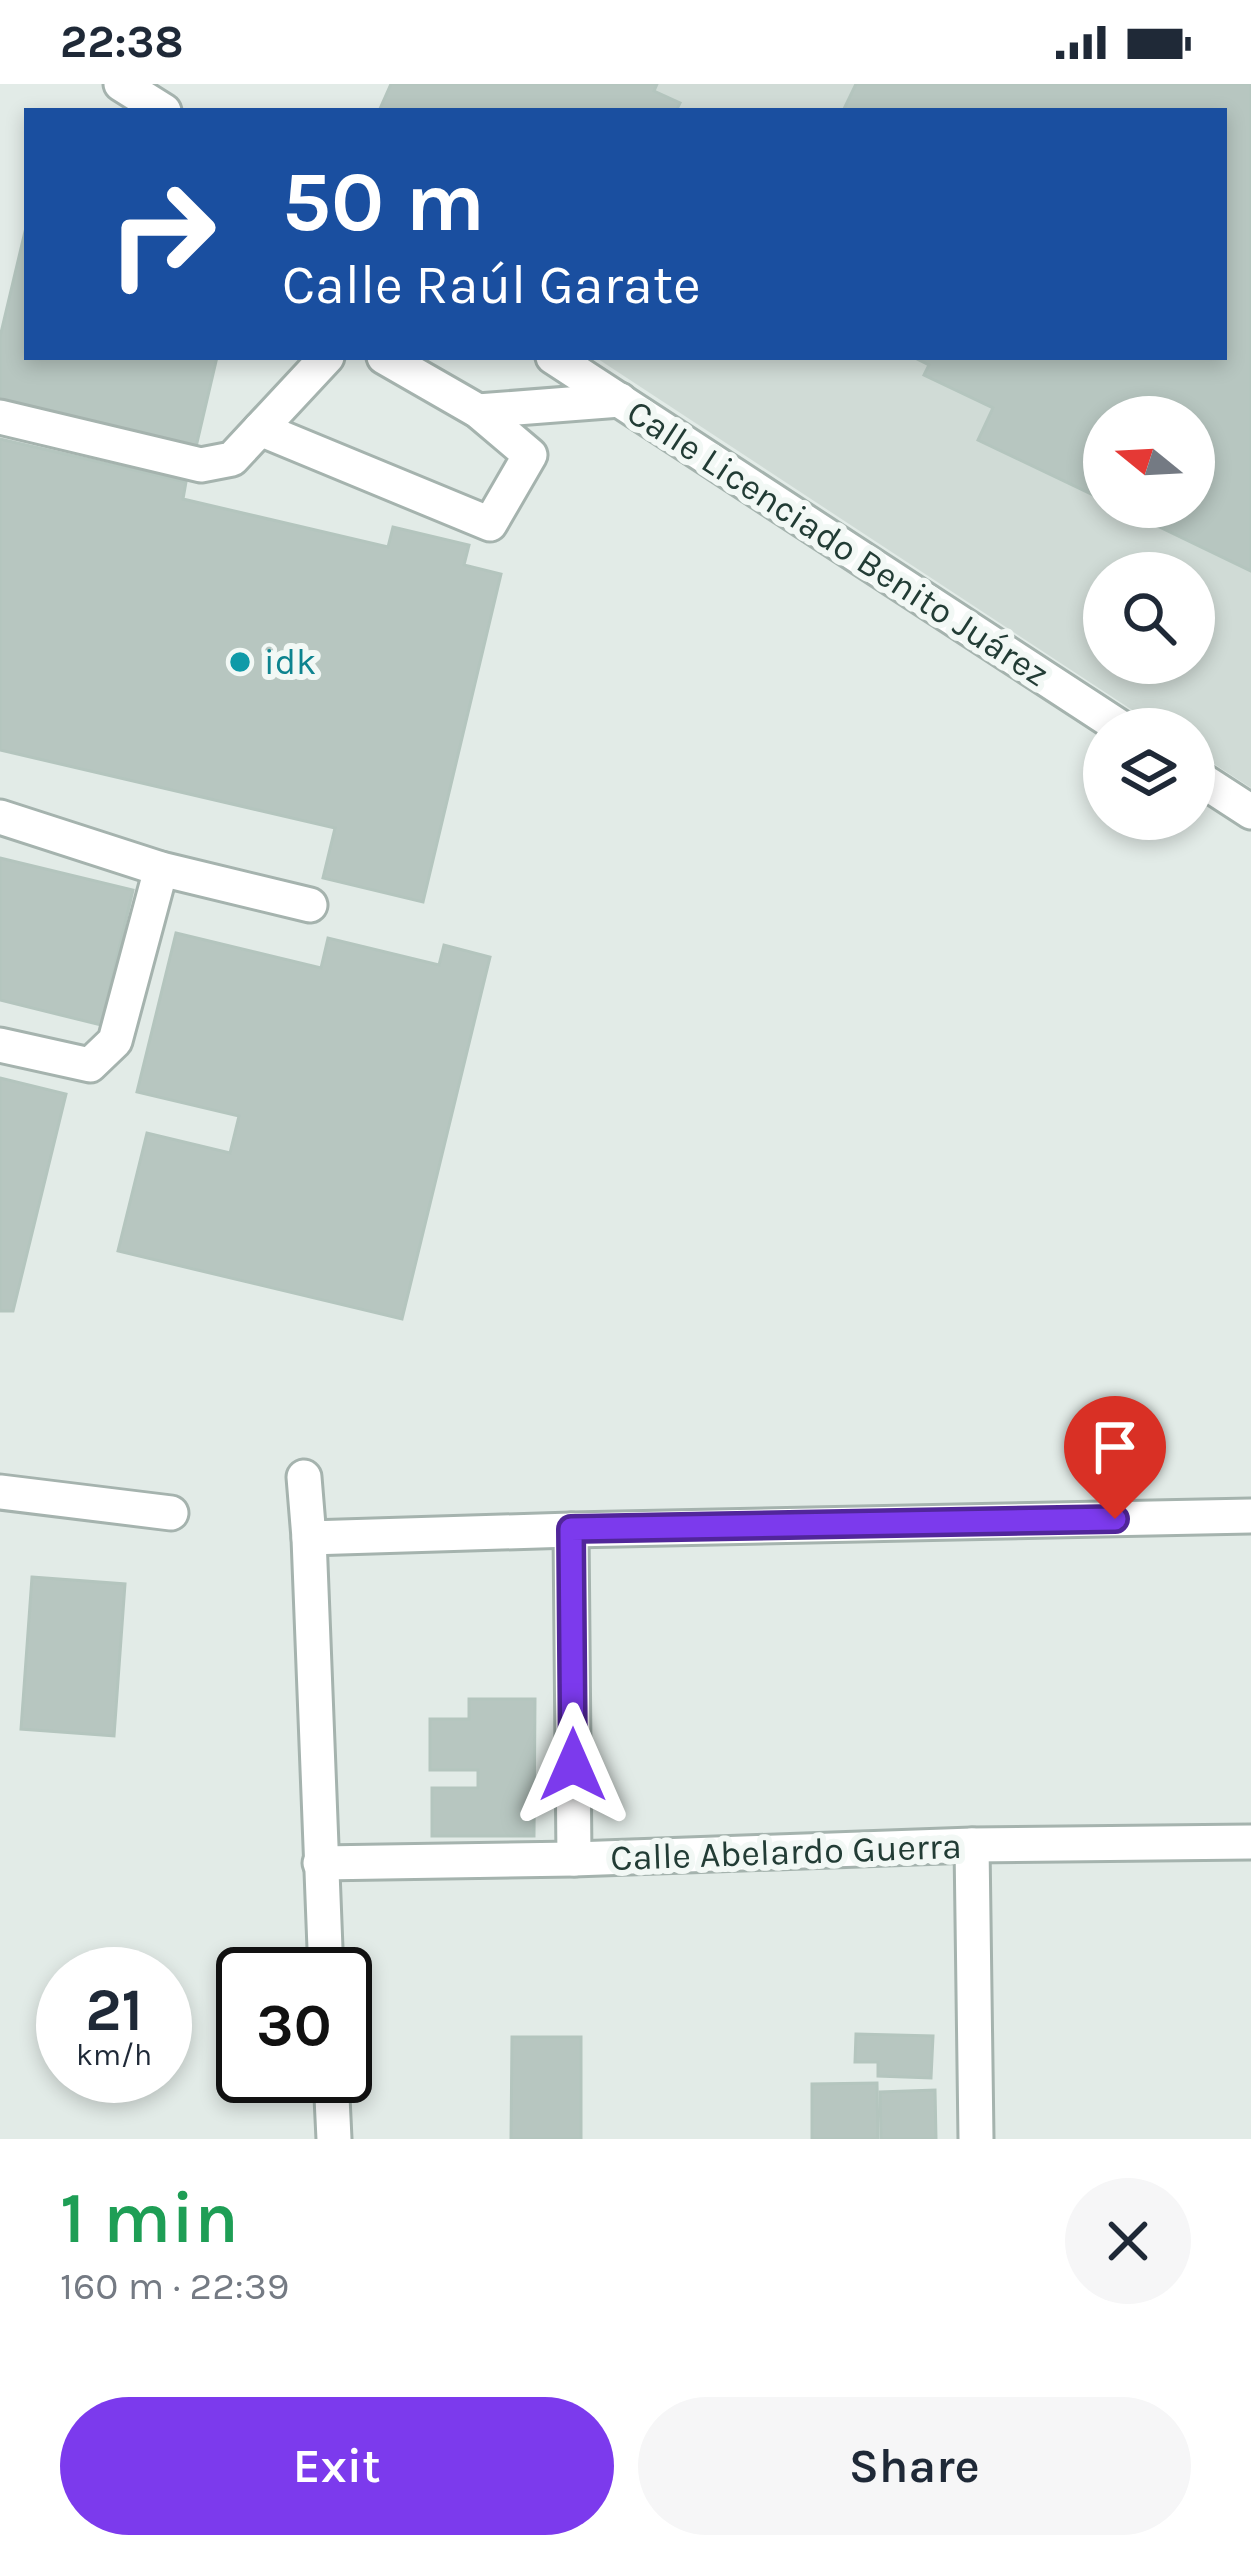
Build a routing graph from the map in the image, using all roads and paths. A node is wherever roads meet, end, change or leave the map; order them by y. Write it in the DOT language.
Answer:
graph roads {
  1 [pos="121,84"];
  2 [pos="159,108"];
  3 [pos="324,360"];
  4 [pos="389,360"];
  5 [pos="559,360"];
  6 [pos="620,400"];
  7 [pos="478,412"];
  8 [pos="0,417"];
  9 [pos="260,429"];
  10 [pos="1092,708"];
  11 [pos="1215,789"];
  12 [pos="1251,812"];
  13 [pos="0,817"];
  14 [pos="161,869"];
  15 [pos="310,904"];
  16 [pos="0,1045"];
  17 [pos="304,1477"];
  18 [pos="0,1492"];
  19 [pos="171,1513"];
  20 [pos="1251,1516"];
  21 [pos="571,1529"];
  22 [pos="309,1538"];
  23 [pos="1251,1842"];
  24 [pos="972,1845"];
  25 [pos="574,1859"];
  26 [pos="320,1864"];
  27 [pos="325,1947"];
  28 [pos="332,2103"];
  29 [pos="334,2139"];
  30 [pos="976,2139"];
  1 -- 2 [label="street"];
  3 -- 9 [label="street"];
  4 -- 7 [label="street"];
  5 -- 6 [label="street, Calle Licenciado Benito Juárez"];
  6 -- 7 [label="street"];
  6 -- 10 [label="street, Calle Licenciado Benito Juárez"];
  7 -- 9 [label="street"];
  8 -- 9 [label="street"];
  11 -- 12 [label="street"];
  13 -- 14 [label="street"];
  14 -- 15 [label="street"];
  14 -- 16 [label="street"];
  17 -- 22 [label="street"];
  18 -- 19 [label="street"];
  20 -- 21 [label="street"];
  21 -- 22 [label="street"];
  21 -- 25 [label="street"];
  22 -- 26 [label="street"];
  23 -- 24 [label="street, Calle Abelardo Guerra"];
  24 -- 25 [label="street, Calle Abelardo Guerra"];
  24 -- 30 [label="street"];
  25 -- 26 [label="street, Calle Abelardo Guerra"];
  26 -- 27 [label="street"];
  28 -- 29 [label="street"];
}
